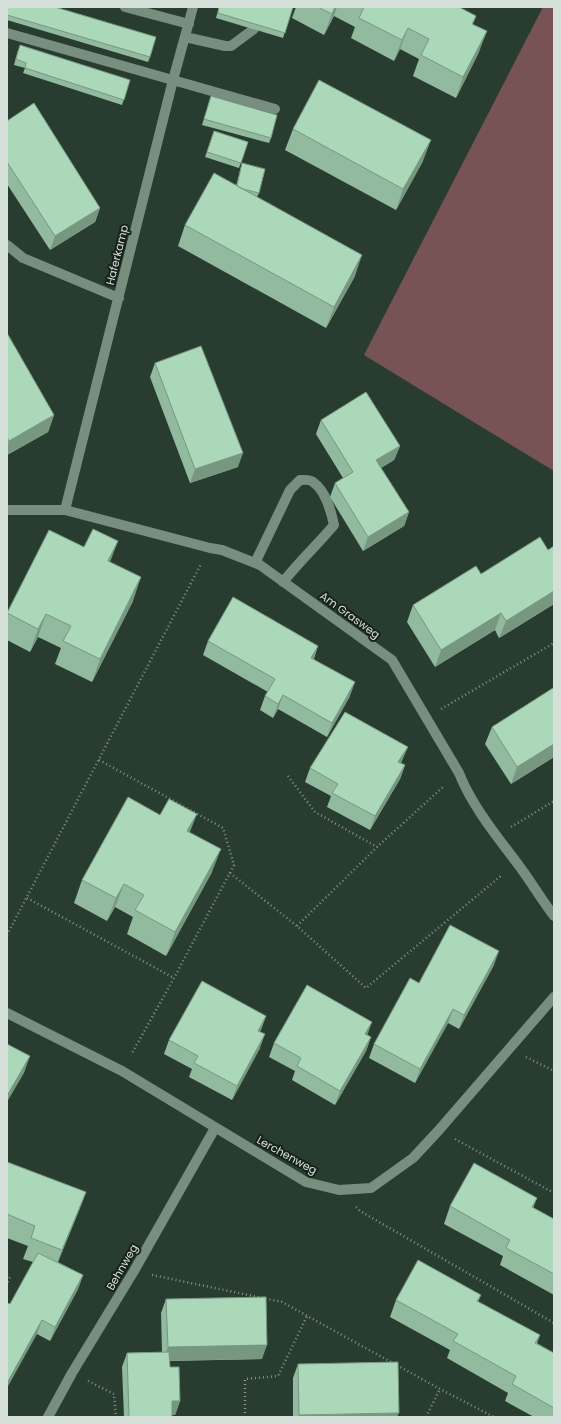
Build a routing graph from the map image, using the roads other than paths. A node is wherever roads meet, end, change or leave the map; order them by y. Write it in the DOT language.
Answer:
graph roads {
  1 [pos="125,7"];
  2 [pos="193,7"];
  3 [pos="189,24"];
  4 [pos="254,29"];
  5 [pos="7,33"];
  6 [pos="185,37"];
  7 [pos="173,80"];
  8 [pos="275,109"];
  9 [pos="7,245"];
  10 [pos="119,298"];
  11 [pos="7,510"];
  12 [pos="65,510"];
  13 [pos="255,563"];
  14 [pos="283,582"];
  15 [pos="554,916"];
  16 [pos="554,997"];
  17 [pos="7,1013"];
  18 [pos="215,1128"];
  19 [pos="48,1417"];
  1 -- 3 [label="street"];
  2 -- 3 [label="street, Haferkamp"];
  3 -- 6 [label="street, Haferkamp"];
  4 -- 6 [label="street"];
  5 -- 7 [label="street"];
  6 -- 7 [label="street, Haferkamp"];
  7 -- 8 [label="street"];
  7 -- 10 [label="street, Haferkamp"];
  9 -- 10 [label="street"];
  10 -- 12 [label="street, Haferkamp"];
  11 -- 12 [label="street, Am Grasweg"];
  12 -- 13 [label="street, Am Grasweg"];
  13 -- 14 [label="street, Am Grasweg"];
  13 -- 14 [label="street"];
  14 -- 15 [label="street, Am Grasweg"];
  16 -- 18 [label="street, Lerchenweg"];
  17 -- 18 [label="street, Lerchenweg"];
  18 -- 19 [label="street, Behnweg"];
}
